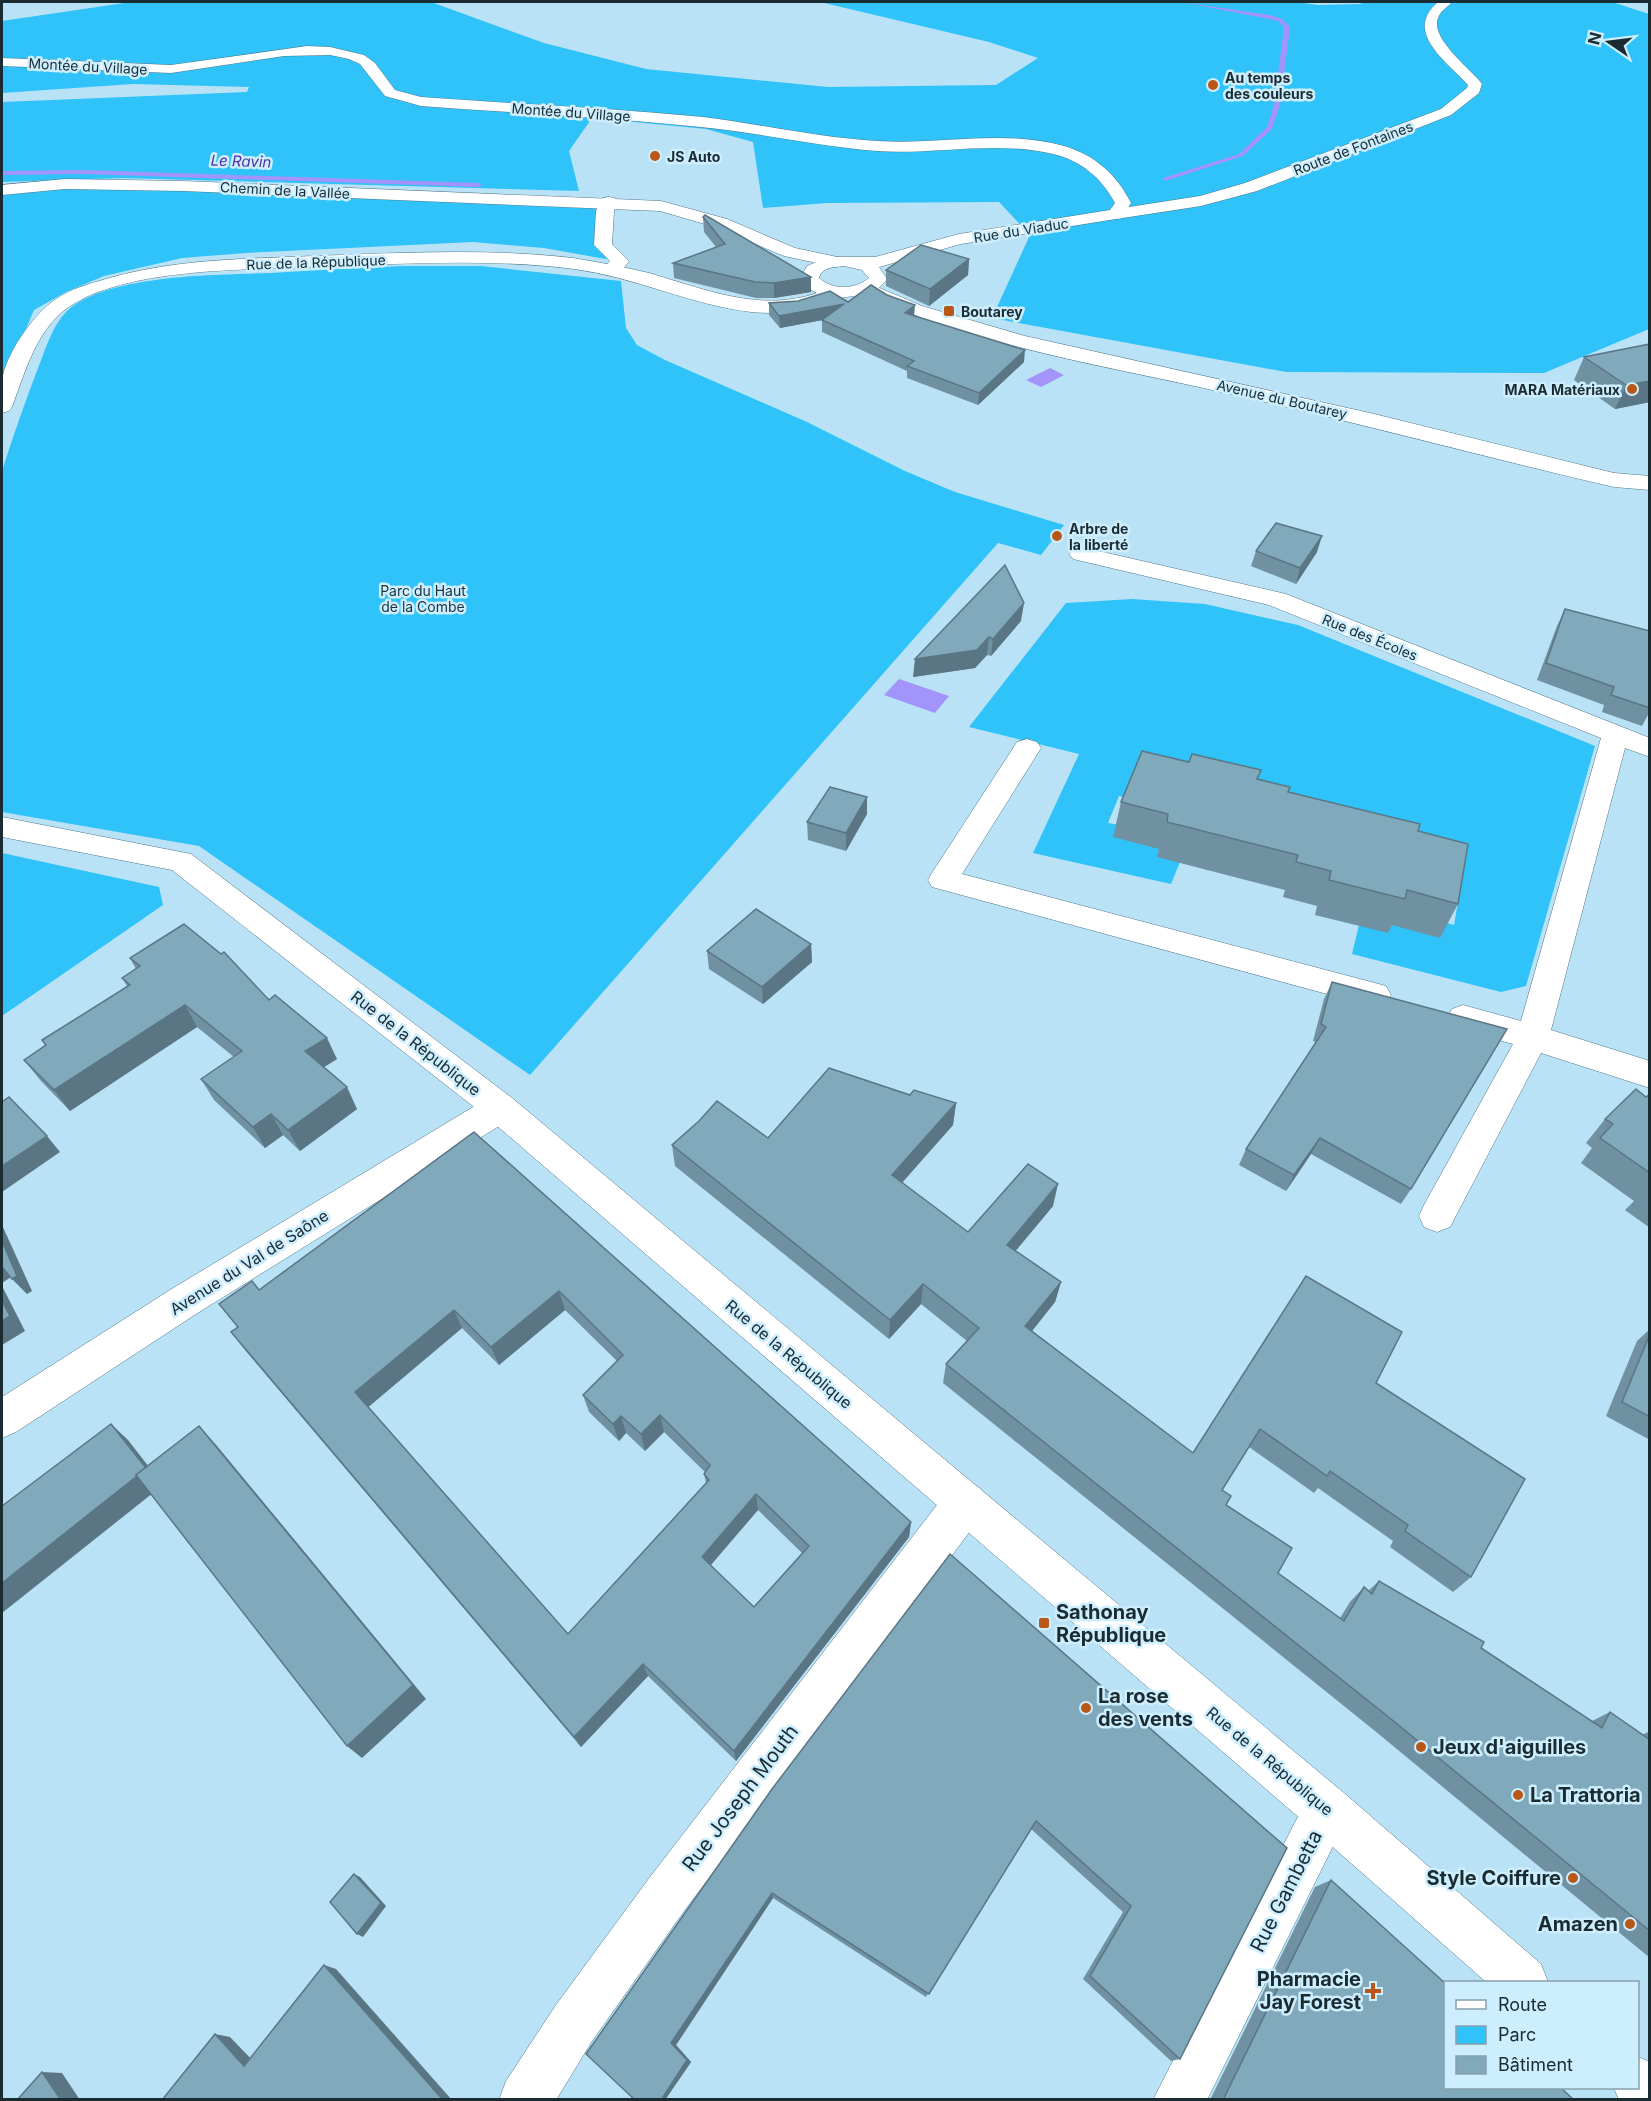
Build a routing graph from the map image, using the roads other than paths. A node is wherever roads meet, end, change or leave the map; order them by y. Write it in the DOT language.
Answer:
graph roads {
  1 [pos="1445,2"];
  2 [pos="2,62"];
  3 [pos="2,190"];
  4 [pos="614,203"];
  5 [pos="1116,214"];
  6 [pos="743,233"];
  7 [pos="926,248"];
  8 [pos="836,262"];
  9 [pos="860,263"];
  10 [pos="611,270"];
  11 [pos="810,278"];
  12 [pos="859,286"];
  13 [pos="695,292"];
  14 [pos="2,407"];
  15 [pos="1650,483"];
  16 [pos="1081,554"];
  17 [pos="1615,736"];
  18 [pos="1026,748"];
  19 [pos="1650,748"];
  20 [pos="2,826"];
  21 [pos="1406,1003"];
  22 [pos="1440,1012"];
  23 [pos="1533,1036"];
  24 [pos="1650,1075"];
  25 [pos="500,1108"];
  26 [pos="1437,1216"];
  27 [pos="2,1419"];
  28 [pos="965,1503"];
  29 [pos="1327,1810"];
  30 [pos="1521,1981"];
  31 [pos="525,2100"];
  32 [pos="1179,2100"];
  1 -- 5 [label="street, Route de Fontaines"];
  2 -- 5 [label="street, Montée du Village"];
  3 -- 4 [label="street, Chemin de la Vallée"];
  4 -- 6 [label="street"];
  4 -- 10 [label="street"];
  5 -- 7 [label="street, Rue du Viaduc"];
  6 -- 8 [label="street"];
  6 -- 11 [label="street"];
  7 -- 9 [label="street, Rue du Viaduc"];
  7 -- 12 [label="street, Rue du Viaduc"];
  8 -- 9 [label="street, Rue du Viaduc"];
  8 -- 11 [label="street, Rue de la République"];
  9 -- 12 [label="street"];
  10 -- 13 [label="street, Rue de la République"];
  10 -- 14 [label="street, Rue de la République"];
  11 -- 12 [label="street"];
  11 -- 13 [label="street, Rue de la République"];
  12 -- 13 [label="street, Rue de la République"];
  12 -- 15 [label="street, Avenue du Boutarey"];
  16 -- 17 [label="street, Rue des Écoles"];
  17 -- 19 [label="street, Rue des Écoles"];
  17 -- 23 [label="street"];
  18 -- 21 [label="street"];
  20 -- 25 [label="street, Rue de la République"];
  22 -- 23 [label="street"];
  23 -- 24 [label="street"];
  23 -- 26 [label="street"];
  25 -- 27 [label="street, Avenue du Val de Saône"];
  25 -- 28 [label="street, Rue de la République"];
  28 -- 29 [label="street, Rue de la République"];
  28 -- 31 [label="street, Rue Joseph Mouth"];
  29 -- 30 [label="street, Rue de la République"];
  29 -- 32 [label="street, Rue Gambetta"];
}
